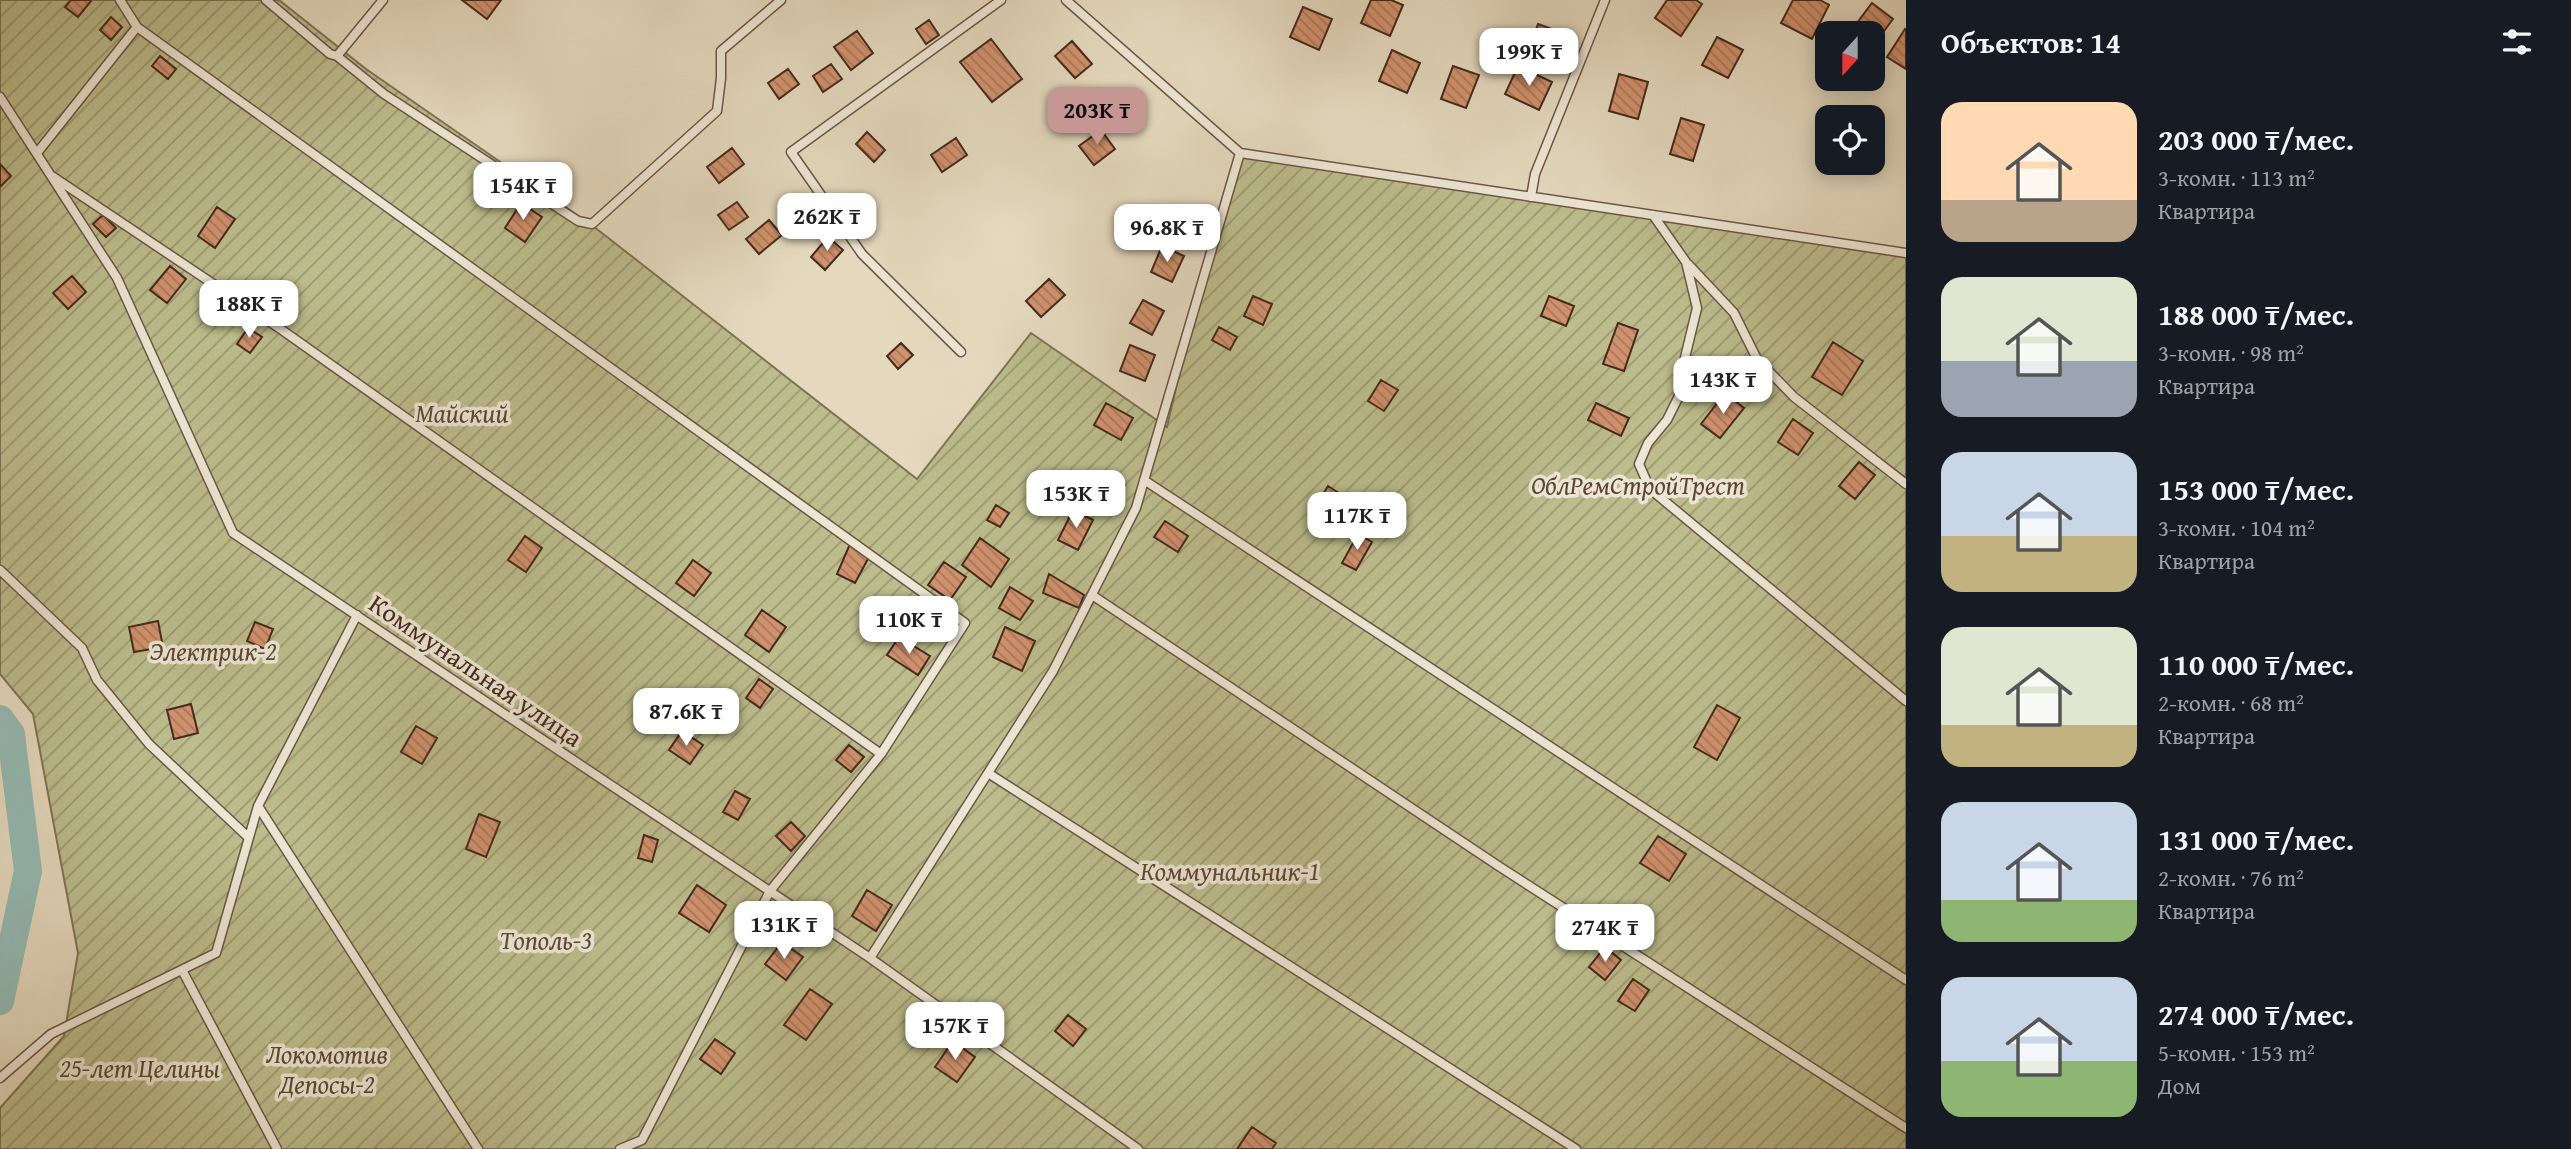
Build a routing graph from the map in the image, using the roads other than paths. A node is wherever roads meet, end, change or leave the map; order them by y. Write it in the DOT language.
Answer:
graph roads {
  1 [pos="120,0"];
  2 [pos="266,0"];
  3 [pos="383,0"];
  4 [pos="781,0"];
  5 [pos="1001,0"];
  6 [pos="1066,0"];
  7 [pos="1605,0"];
  8 [pos="137,26"];
  9 [pos="337,56"];
  10 [pos="0,97"];
  11 [pos="37,153"];
  12 [pos="1240,153"];
  13 [pos="50,174"];
  14 [pos="1531,197"];
  15 [pos="1653,215"];
  16 [pos="1906,253"];
  17 [pos="1686,262"];
  18 [pos="961,352"];
  19 [pos="1144,480"];
  20 [pos="1906,484"];
  21 [pos="0,570"];
  22 [pos="1091,595"];
  23 [pos="356,615"];
  24 [pos="1906,701"];
  25 [pos="881,754"];
  26 [pos="988,773"];
  27 [pos="258,806"];
  28 [pos="248,837"];
  29 [pos="770,891"];
  30 [pos="870,958"];
  31 [pos="181,970"];
  32 [pos="1906,980"];
  33 [pos="0,1079"];
  34 [pos="1906,1128"];
  35 [pos="277,1149"];
  36 [pos="478,1149"];
  37 [pos="620,1149"];
  38 [pos="1138,1149"];
  39 [pos="1576,1149"];
  1 -- 8 [label="lane"];
  2 -- 9 [label="lane"];
  3 -- 9 [label="lane"];
  4 -- 9 [label="lane"];
  5 -- 18 [label="lane"];
  6 -- 12 [label="lane"];
  7 -- 14 [label="lane"];
  8 -- 11 [label="lane"];
  8 -- 25 [label="lane"];
  10 -- 11 [label="lane, Коммунальная улица"];
  11 -- 13 [label="lane, Коммунальная улица"];
  12 -- 14 [label="lane"];
  12 -- 19 [label="lane"];
  13 -- 23 [label="lane, Коммунальная улица"];
  13 -- 25 [label="lane"];
  14 -- 15 [label="lane"];
  15 -- 16 [label="lane"];
  15 -- 17 [label="lane"];
  17 -- 20 [label="lane"];
  17 -- 24 [label="lane"];
  19 -- 22 [label="lane"];
  19 -- 32 [label="lane"];
  21 -- 28 [label="lane"];
  22 -- 26 [label="lane"];
  22 -- 34 [label="lane"];
  23 -- 27 [label="lane"];
  23 -- 29 [label="lane, Коммунальная улица"];
  25 -- 29 [label="lane"];
  26 -- 30 [label="lane"];
  26 -- 39 [label="lane"];
  27 -- 28 [label="lane"];
  27 -- 36 [label="lane"];
  28 -- 31 [label="lane"];
  29 -- 30 [label="lane, Коммунальная улица"];
  29 -- 37 [label="lane"];
  30 -- 38 [label="lane, Коммунальная улица"];
  31 -- 33 [label="lane"];
  31 -- 35 [label="lane"];
}
